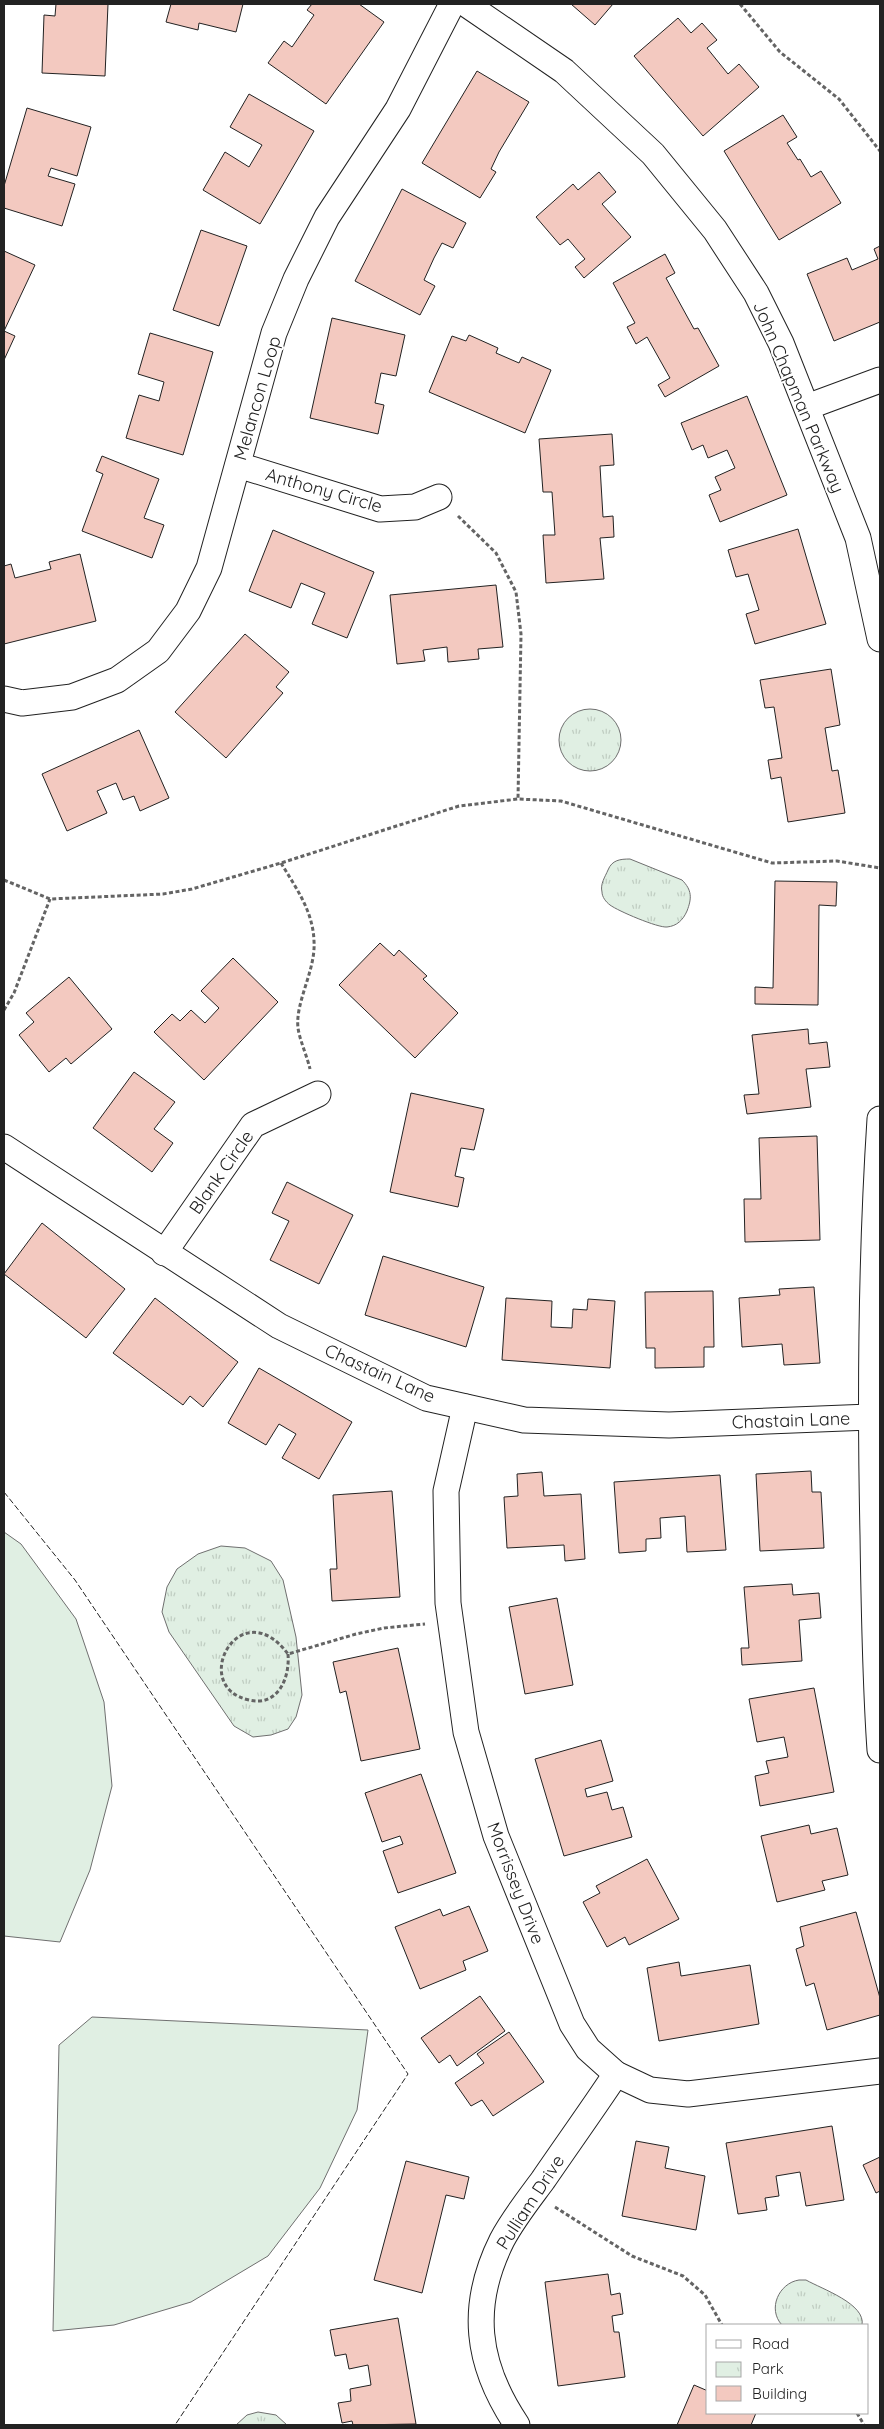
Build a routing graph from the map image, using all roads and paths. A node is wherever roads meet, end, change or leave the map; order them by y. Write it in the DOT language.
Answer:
graph roads {
  1 [pos="452,4"];
  2 [pos="466,4"];
  3 [pos="740,4"];
  4 [pos="880,151"];
  5 [pos="880,380"];
  6 [pos="807,407"];
  7 [pos="238,465"];
  8 [pos="439,498"];
  9 [pos="880,639"];
  10 [pos="4,699"];
  11 [pos="518,799"];
  12 [pos="281,863"];
  13 [pos="880,868"];
  14 [pos="4,880"];
  15 [pos="50,899"];
  16 [pos="4,1010"];
  17 [pos="318,1094"];
  18 [pos="880,1119"];
  19 [pos="4,1147"];
  20 [pos="164,1253"];
  21 [pos="465,1407"];
  22 [pos="870,1417"];
  23 [pos="450,1622"];
  24 [pos="288,1654"];
  25 [pos="880,1750"];
  26 [pos="880,2071"];
  27 [pos="616,2074"];
  28 [pos="534,2193"];
  29 [pos="721,2324"];
  30 [pos="858,2414"];
  31 [pos="517,2425"];
  32 [pos="864,2425"];
  1 -- 7 [label="street, Melancon Loop"];
  2 -- 6 [label="street, John Chapman Parkway"];
  3 -- 4 [label="path"];
  5 -- 6 [label="street"];
  6 -- 9 [label="street, John Chapman Parkway"];
  7 -- 8 [label="street, Anthony Circle"];
  7 -- 10 [label="street, Melancon Loop"];
  8 -- 11 [label="path"];
  11 -- 12 [label="path"];
  11 -- 13 [label="path"];
  12 -- 15 [label="path"];
  12 -- 17 [label="path"];
  14 -- 15 [label="path"];
  15 -- 16 [label="path"];
  17 -- 20 [label="street, Blank Circle"];
  18 -- 22 [label="street"];
  19 -- 20 [label="street, Chastain Lane"];
  20 -- 21 [label="street, Chastain Lane"];
  21 -- 22 [label="street, Chastain Lane"];
  21 -- 23 [label="street, Morrissey Drive"];
  22 -- 25 [label="street"];
  23 -- 24 [label="path"];
  23 -- 27 [label="street, Morrissey Drive"];
  24 -- 24 [label="path"];
  26 -- 27 [label="street, Morrissey Drive"];
  27 -- 28 [label="street, Pulliam Drive"];
  28 -- 29 [label="path"];
  28 -- 31 [label="street, Pulliam Drive"];
  30 -- 32 [label="path"];
}
